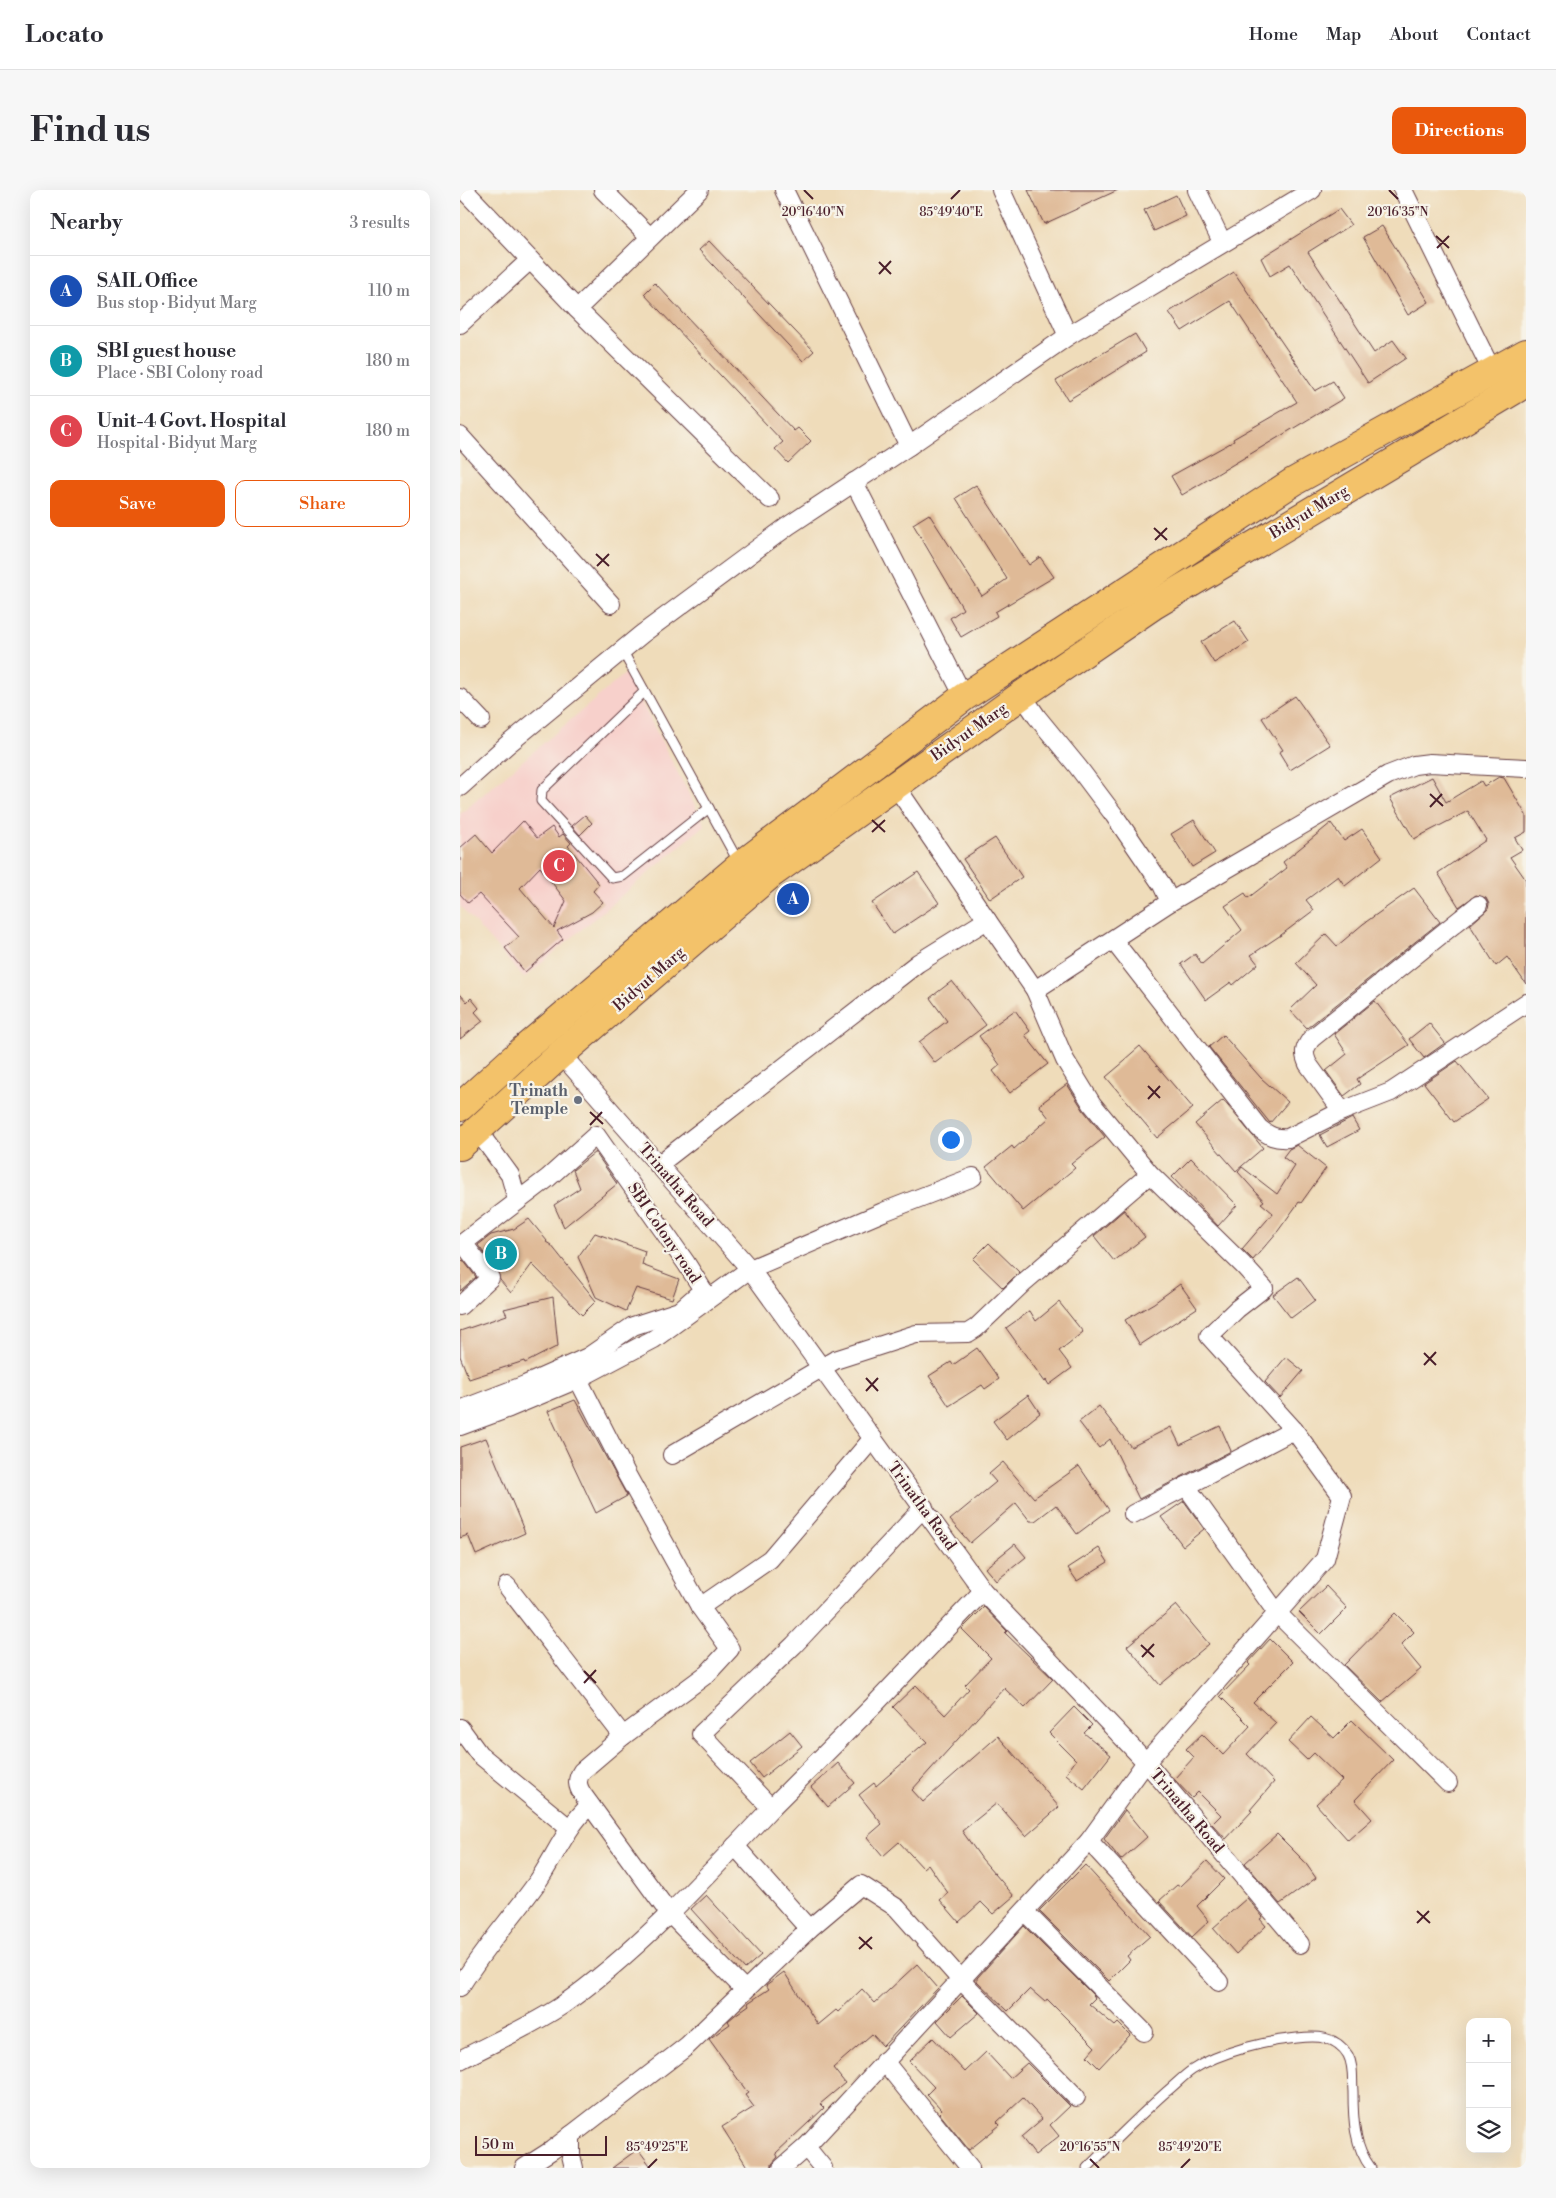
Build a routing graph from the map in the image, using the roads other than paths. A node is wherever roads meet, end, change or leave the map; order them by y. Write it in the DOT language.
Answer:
graph roads {
  1 [pos="464,190"];
  2 [pos="603,190"];
  3 [pos="699,190"];
  4 [pos="784,190"];
  5 [pos="1001,190"];
  6 [pos="1197,190"];
  7 [pos="1312,190"];
  8 [pos="1403,190"];
  9 [pos="650,237"];
  10 [pos="1222,242"];
  11 [pos="530,260"];
  12 [pos="577,309"];
  13 [pos="460,324"];
  14 [pos="1068,336"];
  15 [pos="1526,352"];
  16 [pos="1492,371"];
  17 [pos="1526,383"];
  18 [pos="460,436"];
  19 [pos="909,446"];
  20 [pos="854,482"];
  21 [pos="1293,482"];
  22 [pos="770,499"];
  23 [pos="1310,511"];
  24 [pos="611,604"];
  25 [pos="622,650"];
  26 [pos="644,692"];
  27 [pos="1022,695"];
  28 [pos="964,697"];
  29 [pos="460,698"];
  30 [pos="481,720"];
  31 [pos="1526,768"];
  32 [pos="895,785"];
  33 [pos="460,787"];
  34 [pos="709,808"];
  35 [pos="741,865"];
  36 [pos="1170,902"];
  37 [pos="1478,905"];
  38 [pos="987,920"];
  39 [pos="1113,940"];
  40 [pos="1035,990"];
  41 [pos="1526,1002"];
  42 [pos="561,1054"];
  43 [pos="460,1107"];
  44 [pos="1342,1111"];
  45 [pos="469,1138"];
  46 [pos="658,1165"];
  47 [pos="1150,1174"];
  48 [pos="973,1177"];
  49 [pos="517,1200"];
  50 [pos="750,1269"];
  51 [pos="460,1306"];
  52 [pos="822,1367"];
  53 [pos="578,1379"];
  54 [pos="460,1410"];
  55 [pos="460,1426"];
  56 [pos="1294,1430"];
  57 [pos="873,1438"];
  58 [pos="672,1455"];
  59 [pos="1186,1486"];
  60 [pos="924,1507"];
  61 [pos="1132,1514"];
  62 [pos="507,1586"];
  63 [pos="983,1591"];
  64 [pos="700,1607"];
  65 [pos="1277,1613"];
  66 [pos="460,1728"];
  67 [pos="623,1736"];
  68 [pos="1146,1762"];
  69 [pos="1448,1783"];
  70 [pos="590,1805"];
  71 [pos="771,1808"];
  72 [pos="569,1828"];
  73 [pos="1089,1841"];
  74 [pos="735,1846"];
  75 [pos="1025,1912"];
  76 [pos="669,1913"];
  77 [pos="809,1929"];
  78 [pos="1300,1944"];
  79 [pos="961,1980"];
  80 [pos="1219,1982"];
  81 [pos="460,1987"];
  82 [pos="745,1990"];
  83 [pos="1144,2032"];
  84 [pos="460,2060"];
  85 [pos="884,2061"];
  86 [pos="1076,2097"];
  87 [pos="571,2135"];
  88 [pos="806,2147"];
  89 [pos="524,2168"];
  90 [pos="574,2168"];
  91 [pos="782,2168"];
  92 [pos="824,2168"];
  93 [pos="970,2168"];
  94 [pos="1087,2168"];
  95 [pos="1371,2168"];
  1 -- 11 [label="street"];
  2 -- 9 [label="street"];
  3 -- 9 [label="street"];
  4 -- 19 [label="street"];
  5 -- 14 [label="street"];
  6 -- 10 [label="street"];
  7 -- 10 [label="street"];
  8 -- 16 [label="street"];
  9 -- 12 [label="street"];
  10 -- 14 [label="street"];
  11 -- 12 [label="street"];
  11 -- 13 [label="street"];
  12 -- 22 [label="street"];
  14 -- 19 [label="street"];
  15 -- 16 [label="main road, Bidyut Marg"];
  16 -- 21 [label="main road, Bidyut Marg"];
  17 -- 23 [label="main road, Bidyut Marg"];
  18 -- 24 [label="street"];
  19 -- 20 [label="street"];
  20 -- 25 [label="street"];
  20 -- 28 [label="street"];
  21 -- 23 [label="main road"];
  21 -- 28 [label="main road, Bidyut Marg"];
  23 -- 27 [label="main road, Bidyut Marg"];
  25 -- 26 [label="lane"];
  25 -- 33 [label="street"];
  26 -- 34 [label="lane"];
  26 -- 34 [label="lane"];
  27 -- 32 [label="main road, Bidyut Marg"];
  27 -- 36 [label="street"];
  28 -- 35 [label="main road, Bidyut Marg"];
  29 -- 30 [label="street"];
  31 -- 36 [label="street"];
  32 -- 38 [label="street"];
  32 -- 42 [label="main road, Bidyut Marg"];
  34 -- 35 [label="lane"];
  35 -- 43 [label="main road, Bidyut Marg"];
  36 -- 39 [label="street"];
  37 -- 44 [label="street"];
  38 -- 40 [label="street"];
  38 -- 46 [label="street"];
  39 -- 40 [label="street"];
  39 -- 44 [label="street"];
  40 -- 47 [label="street"];
  41 -- 44 [label="street"];
  42 -- 45 [label="main road, Bidyut Marg"];
  42 -- 46 [label="street, Trinatha Road"];
  45 -- 49 [label="street"];
  46 -- 50 [label="street, Trinatha Road"];
  47 -- 52 [label="street"];
  47 -- 56 [label="street"];
  48 -- 50 [label="street"];
  49 -- 51 [label="street, SBI Colony road"];
  49 -- 54 [label="street, SBI Colony road"];
  50 -- 52 [label="street, Trinatha Road"];
  50 -- 53 [label="street"];
  52 -- 57 [label="street, Trinatha Road"];
  52 -- 58 [label="street"];
  53 -- 55 [label="street"];
  53 -- 64 [label="street"];
  56 -- 59 [label="street"];
  56 -- 65 [label="street"];
  57 -- 60 [label="street, Trinatha Road"];
  57 -- 64 [label="street"];
  59 -- 61 [label="street"];
  59 -- 65 [label="street"];
  60 -- 63 [label="street, Trinatha Road"];
  60 -- 71 [label="street"];
  62 -- 67 [label="street"];
  63 -- 68 [label="street, Trinatha Road"];
  63 -- 71 [label="street"];
  64 -- 67 [label="street"];
  65 -- 68 [label="street"];
  65 -- 69 [label="street"];
  66 -- 72 [label="street"];
  67 -- 70 [label="street"];
  68 -- 73 [label="street"];
  68 -- 78 [label="street, Trinatha Road"];
  70 -- 72 [label="street"];
  70 -- 76 [label="street"];
  71 -- 74 [label="street"];
  72 -- 81 [label="street"];
  73 -- 75 [label="street"];
  73 -- 80 [label="street"];
  74 -- 76 [label="street"];
  74 -- 77 [label="street"];
  75 -- 79 [label="street"];
  75 -- 83 [label="street"];
  76 -- 82 [label="street"];
  76 -- 84 [label="street"];
  77 -- 79 [label="street"];
  77 -- 82 [label="street"];
  79 -- 85 [label="street"];
  79 -- 86 [label="street"];
  82 -- 87 [label="street"];
  85 -- 88 [label="street"];
  85 -- 93 [label="street"];
  87 -- 89 [label="street"];
  87 -- 90 [label="street"];
  88 -- 91 [label="street"];
  88 -- 92 [label="street"];
  94 -- 95 [label="lane"];
}
